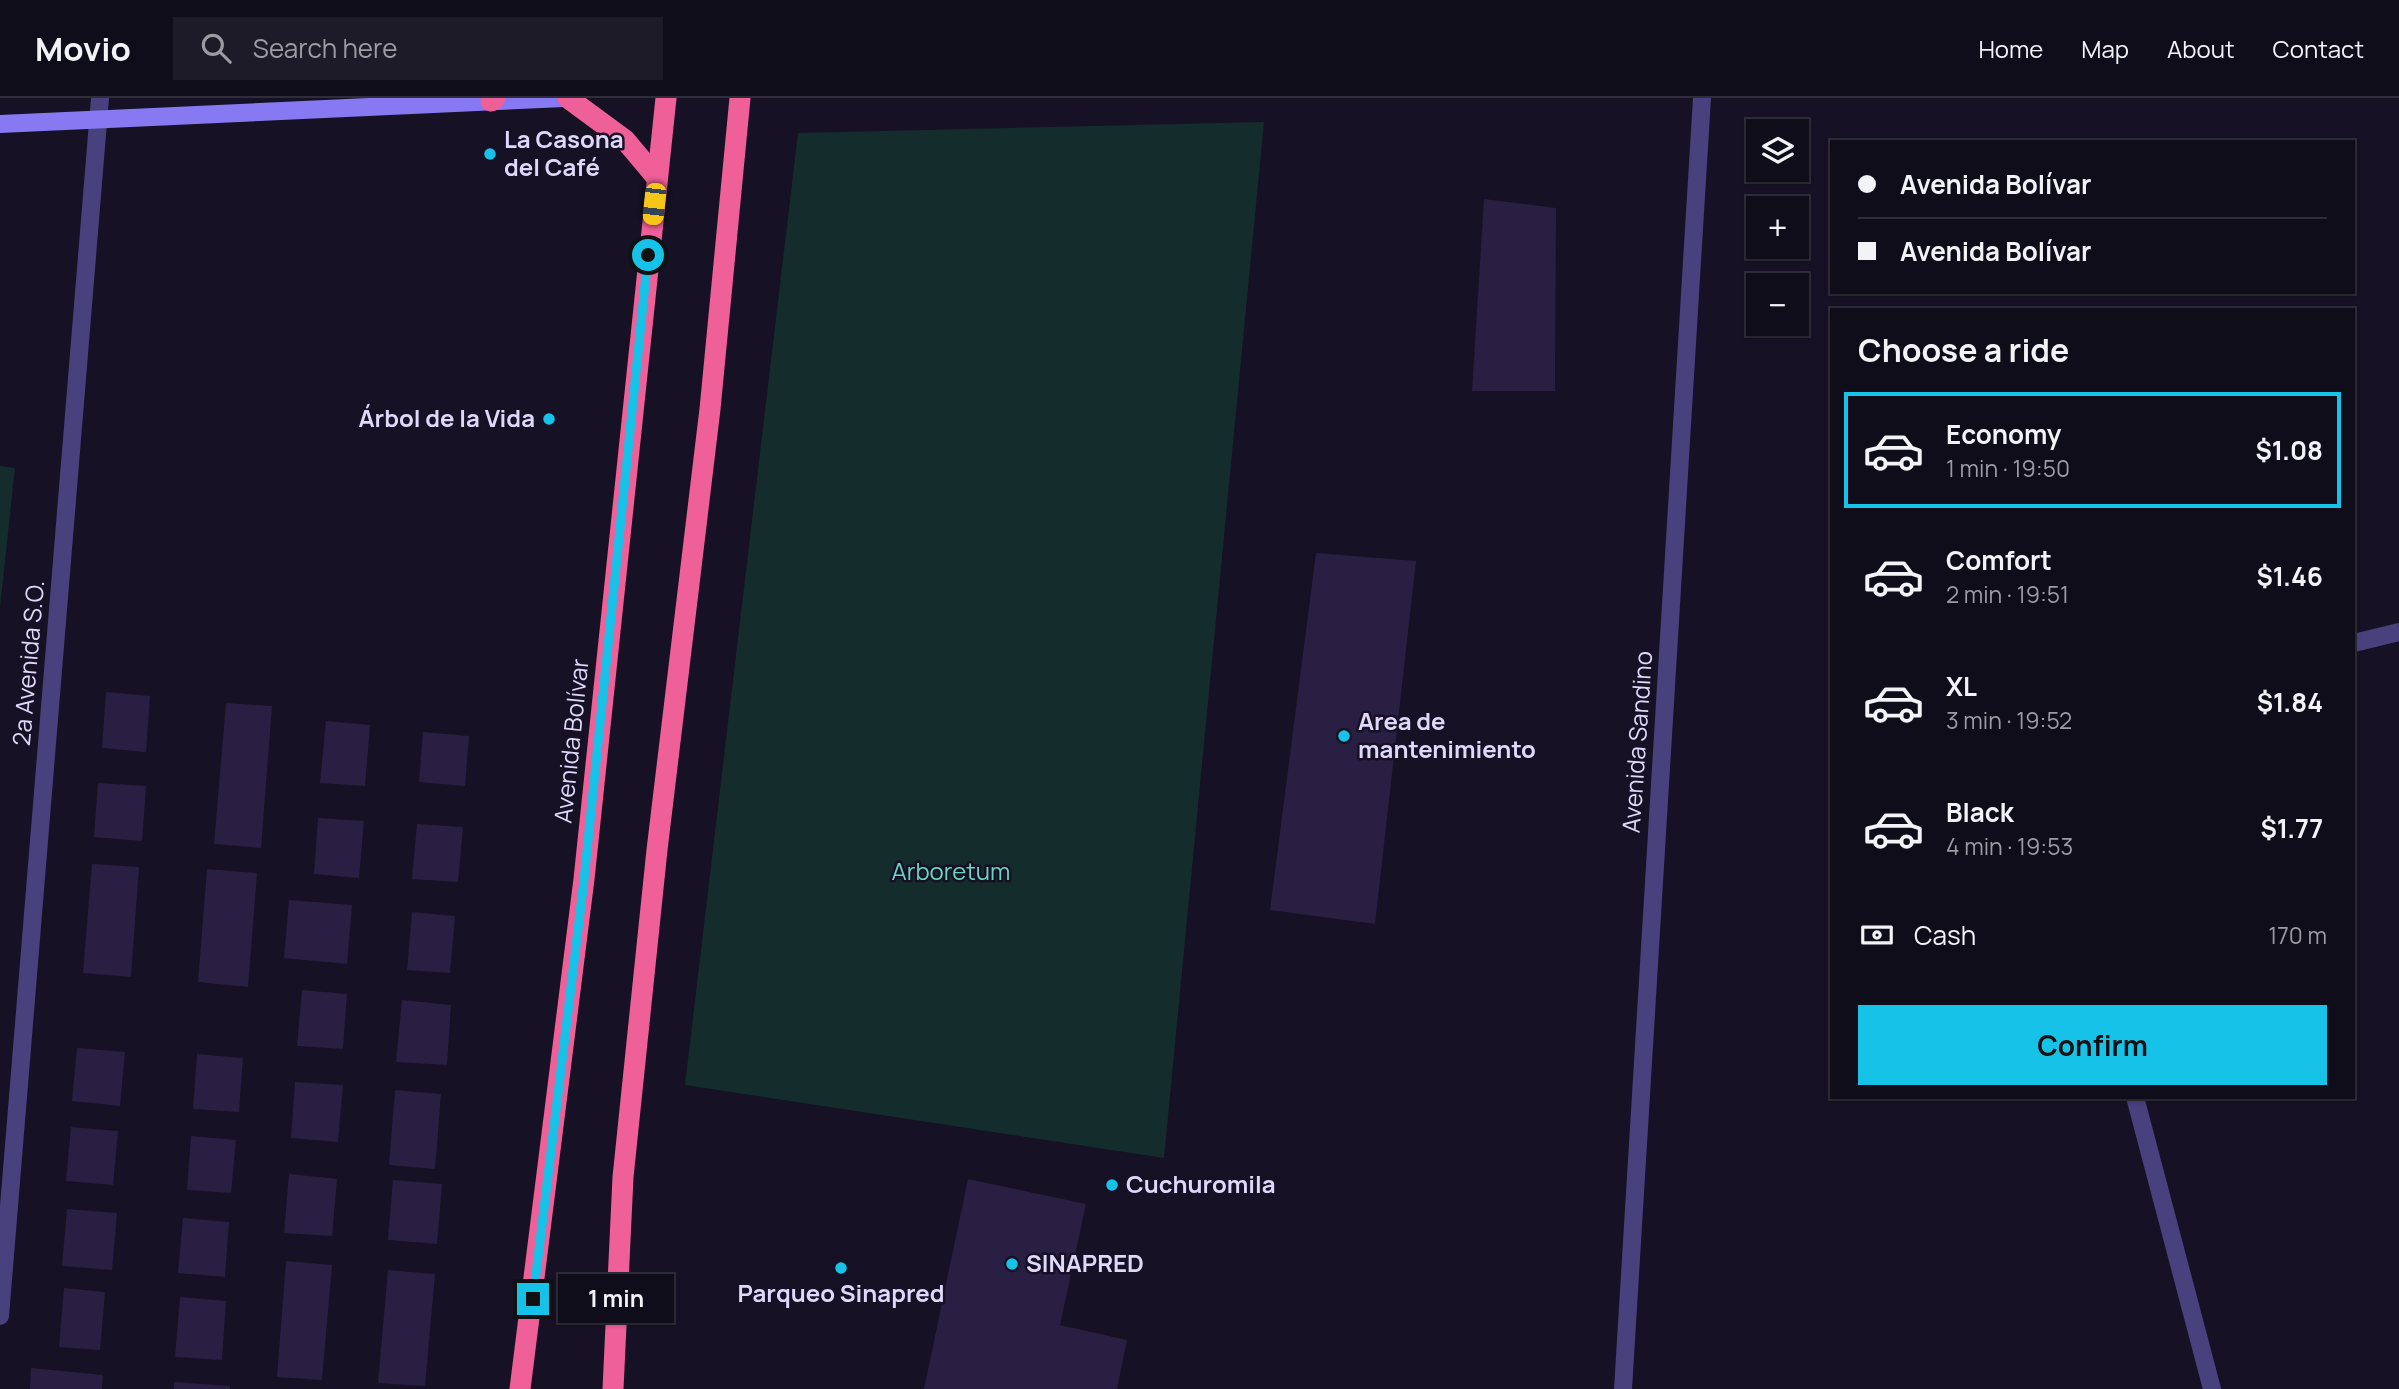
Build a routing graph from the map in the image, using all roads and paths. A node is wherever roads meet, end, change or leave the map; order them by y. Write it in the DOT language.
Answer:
graph roads {
  1 [pos="100,98"];
  2 [pos="566,98"];
  3 [pos="666,98"];
  4 [pos="740,98"];
  5 [pos="1702,98"];
  6 [pos="493,99"];
  7 [pos="397,102"];
  8 [pos="98,120"];
  9 [pos="0,124"];
  10 [pos="657,178"];
  11 [pos="2399,632"];
  12 [pos="2355,643"];
  13 [pos="2136,1099"];
  14 [pos="0,1316"];
  15 [pos="520,1389"];
  16 [pos="614,1389"];
  17 [pos="1623,1389"];
  18 [pos="2212,1389"];
  1 -- 8 [label="street, 2a Avenida S.O."];
  2 -- 6 [label="street"];
  2 -- 10 [label="highway"];
  3 -- 10 [label="highway, Avenida Bolívar"];
  4 -- 16 [label="highway"];
  5 -- 17 [label="street, Avenida Sandino"];
  6 -- 7 [label="street"];
  7 -- 8 [label="street"];
  8 -- 9 [label="street"];
  8 -- 14 [label="street, 2a Avenida S.O."];
  10 -- 15 [label="highway, Avenida Bolívar"];
  11 -- 12 [label="street"];
  13 -- 18 [label="street"];
}
